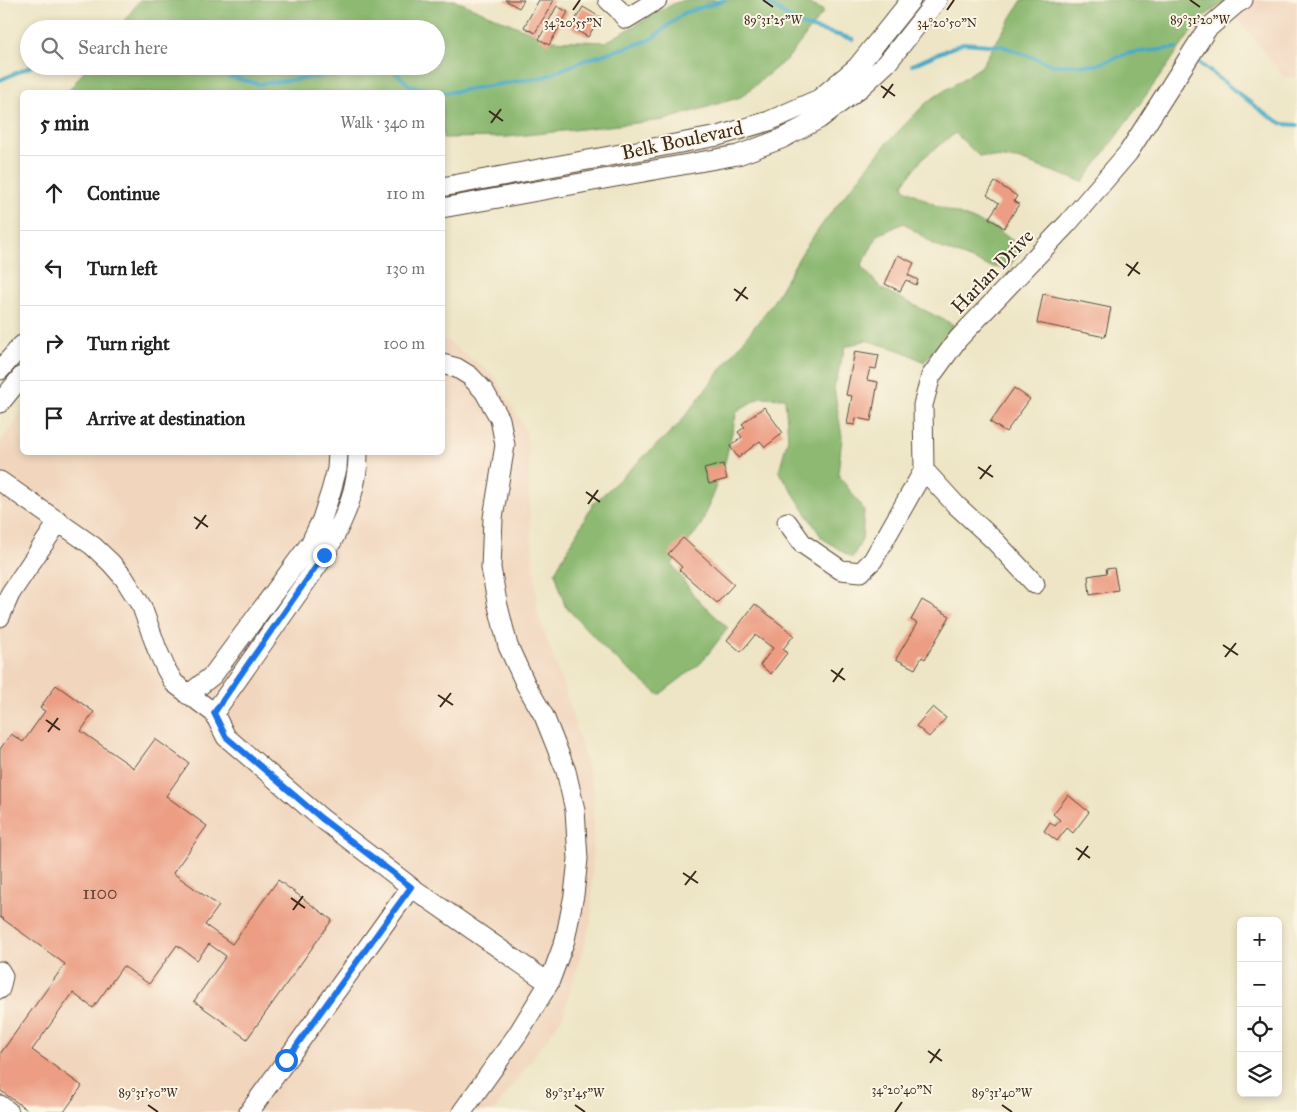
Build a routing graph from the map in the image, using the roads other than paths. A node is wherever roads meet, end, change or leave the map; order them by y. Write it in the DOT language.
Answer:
graph roads {
  1 [pos="608,0"];
  2 [pos="657,0"];
  3 [pos="911,0"];
  4 [pos="937,0"];
  5 [pos="1243,0"];
  6 [pos="445,186"];
  7 [pos="445,207"];
  8 [pos="20,347"];
  9 [pos="445,365"];
  10 [pos="0,370"];
  11 [pos="20,378"];
  12 [pos="0,403"];
  13 [pos="338,455"];
  14 [pos="358,455"];
  15 [pos="924,470"];
  16 [pos="0,482"];
  17 [pos="59,522"];
  18 [pos="787,522"];
  19 [pos="1035,584"];
  20 [pos="0,618"];
  21 [pos="188,695"];
  22 [pos="214,713"];
  23 [pos="411,887"];
  24 [pos="0,971"];
  25 [pos="549,983"];
  26 [pos="0,989"];
  27 [pos="0,1105"];
  28 [pos="9,1112"];
  29 [pos="249,1112"];
  30 [pos="462,1112"];
  1 -- 2 [label="street"];
  3 -- 6 [label="street, Belk Boulevard"];
  4 -- 7 [label="street, Belk Boulevard"];
  5 -- 15 [label="street, Harlan Drive"];
  8 -- 10 [label="street"];
  9 -- 25 [label="street"];
  11 -- 12 [label="street"];
  13 -- 21 [label="street"];
  14 -- 22 [label="street"];
  15 -- 18 [label="street"];
  15 -- 19 [label="street"];
  16 -- 17 [label="street"];
  17 -- 20 [label="street"];
  17 -- 21 [label="street"];
  21 -- 22 [label="street"];
  22 -- 23 [label="street"];
  23 -- 25 [label="street"];
  23 -- 29 [label="street"];
  24 -- 26 [label="street"];
  25 -- 30 [label="street"];
  27 -- 28 [label="street"];
}
